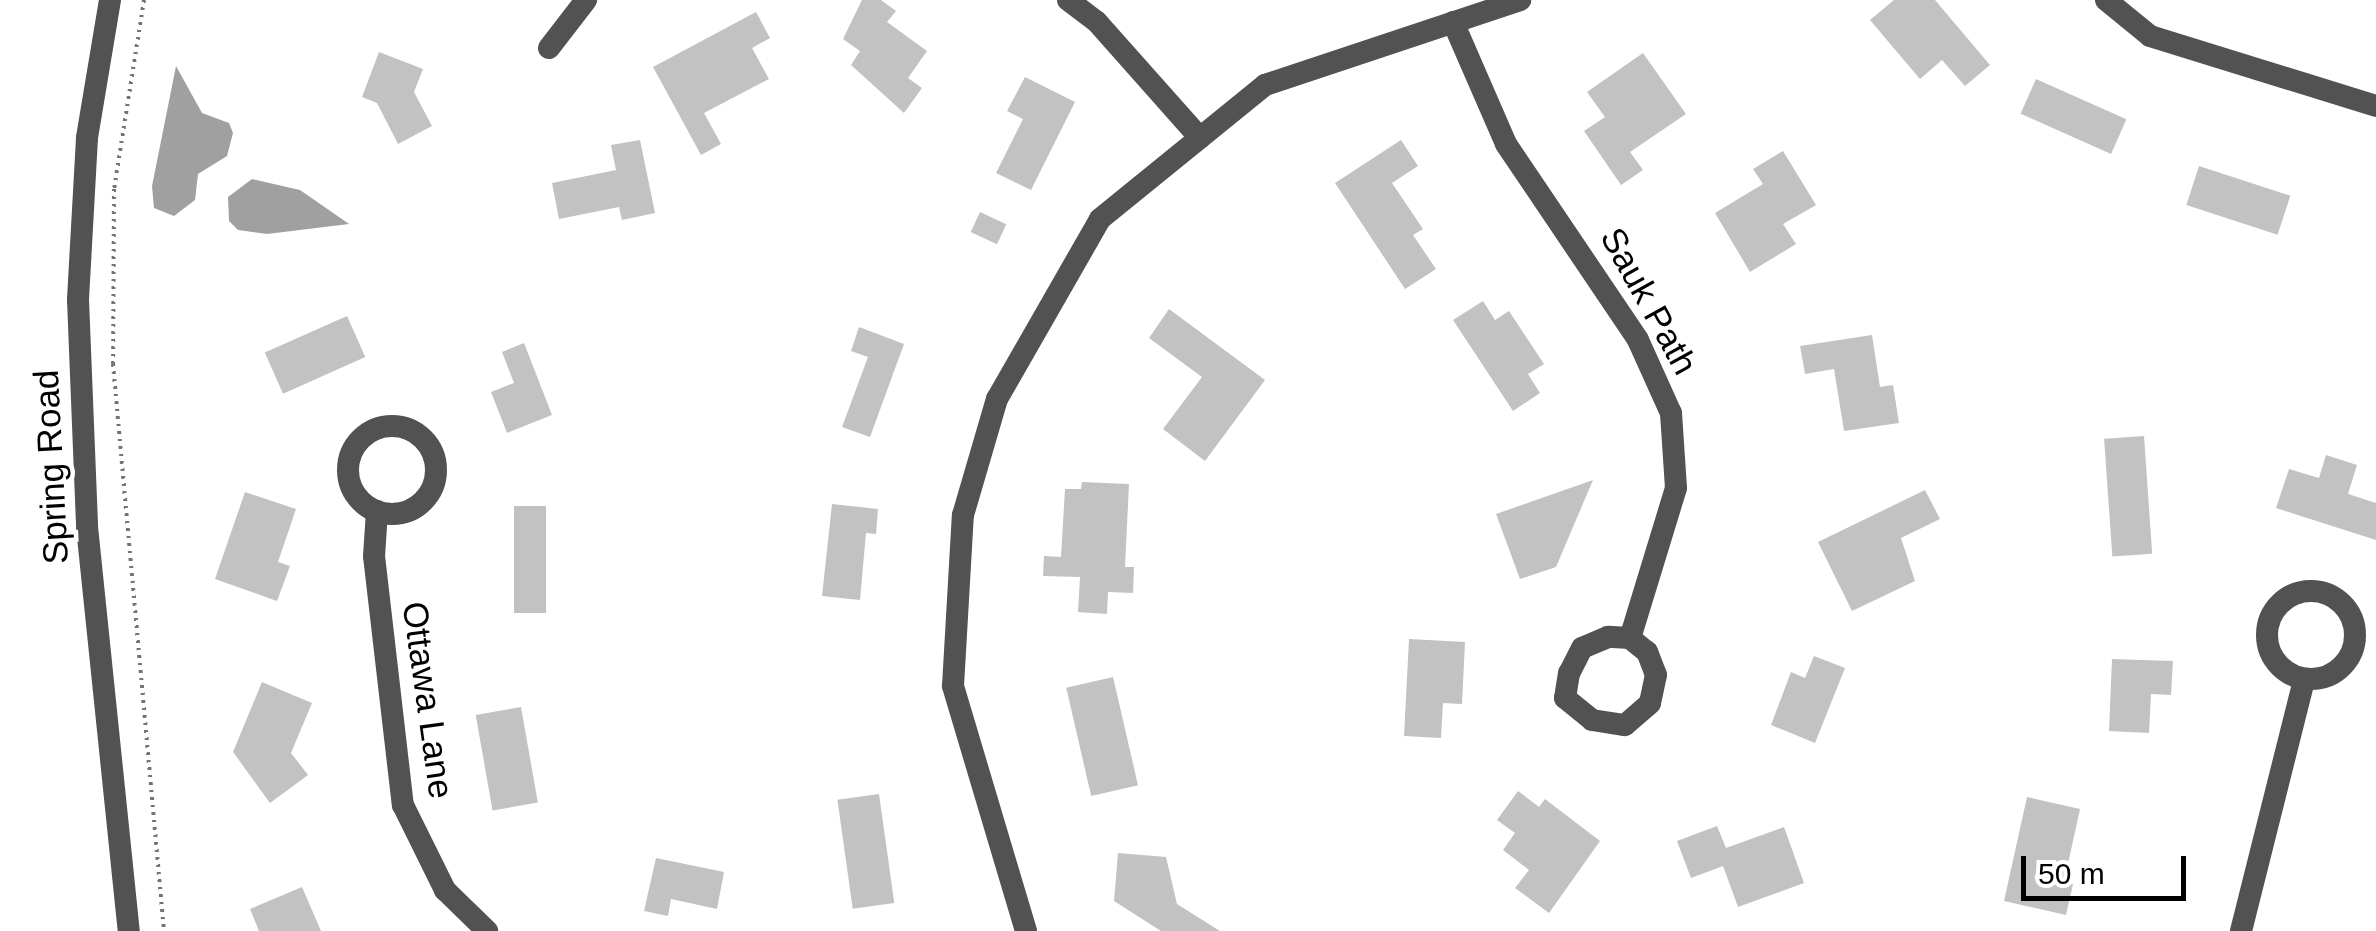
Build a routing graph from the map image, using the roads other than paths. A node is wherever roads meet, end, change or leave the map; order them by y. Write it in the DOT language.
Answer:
graph roads {
  1 [pos="110,0"];
  2 [pos="586,0"];
  3 [pos="1068,0"];
  4 [pos="1520,0"];
  5 [pos="2106,0"];
  6 [pos="1453,22"];
  7 [pos="549,48"];
  8 [pos="2376,106"];
  9 [pos="1200,138"];
  10 [pos="377,512"];
  11 [pos="1630,638"];
  12 [pos="2304,680"];
  13 [pos="1019,929"];
  14 [pos="129,931"];
  15 [pos="487,931"];
  16 [pos="2242,931"];
  1 -- 14 [label="street, Spring Road"];
  2 -- 7 [label="street"];
  3 -- 9 [label="street"];
  4 -- 6 [label="street"];
  5 -- 8 [label="street"];
  6 -- 9 [label="street"];
  6 -- 11 [label="street, Sauk Path"];
  9 -- 13 [label="street"];
  10 -- 15 [label="street, Ottawa Lane"];
  12 -- 16 [label="street"];
}
